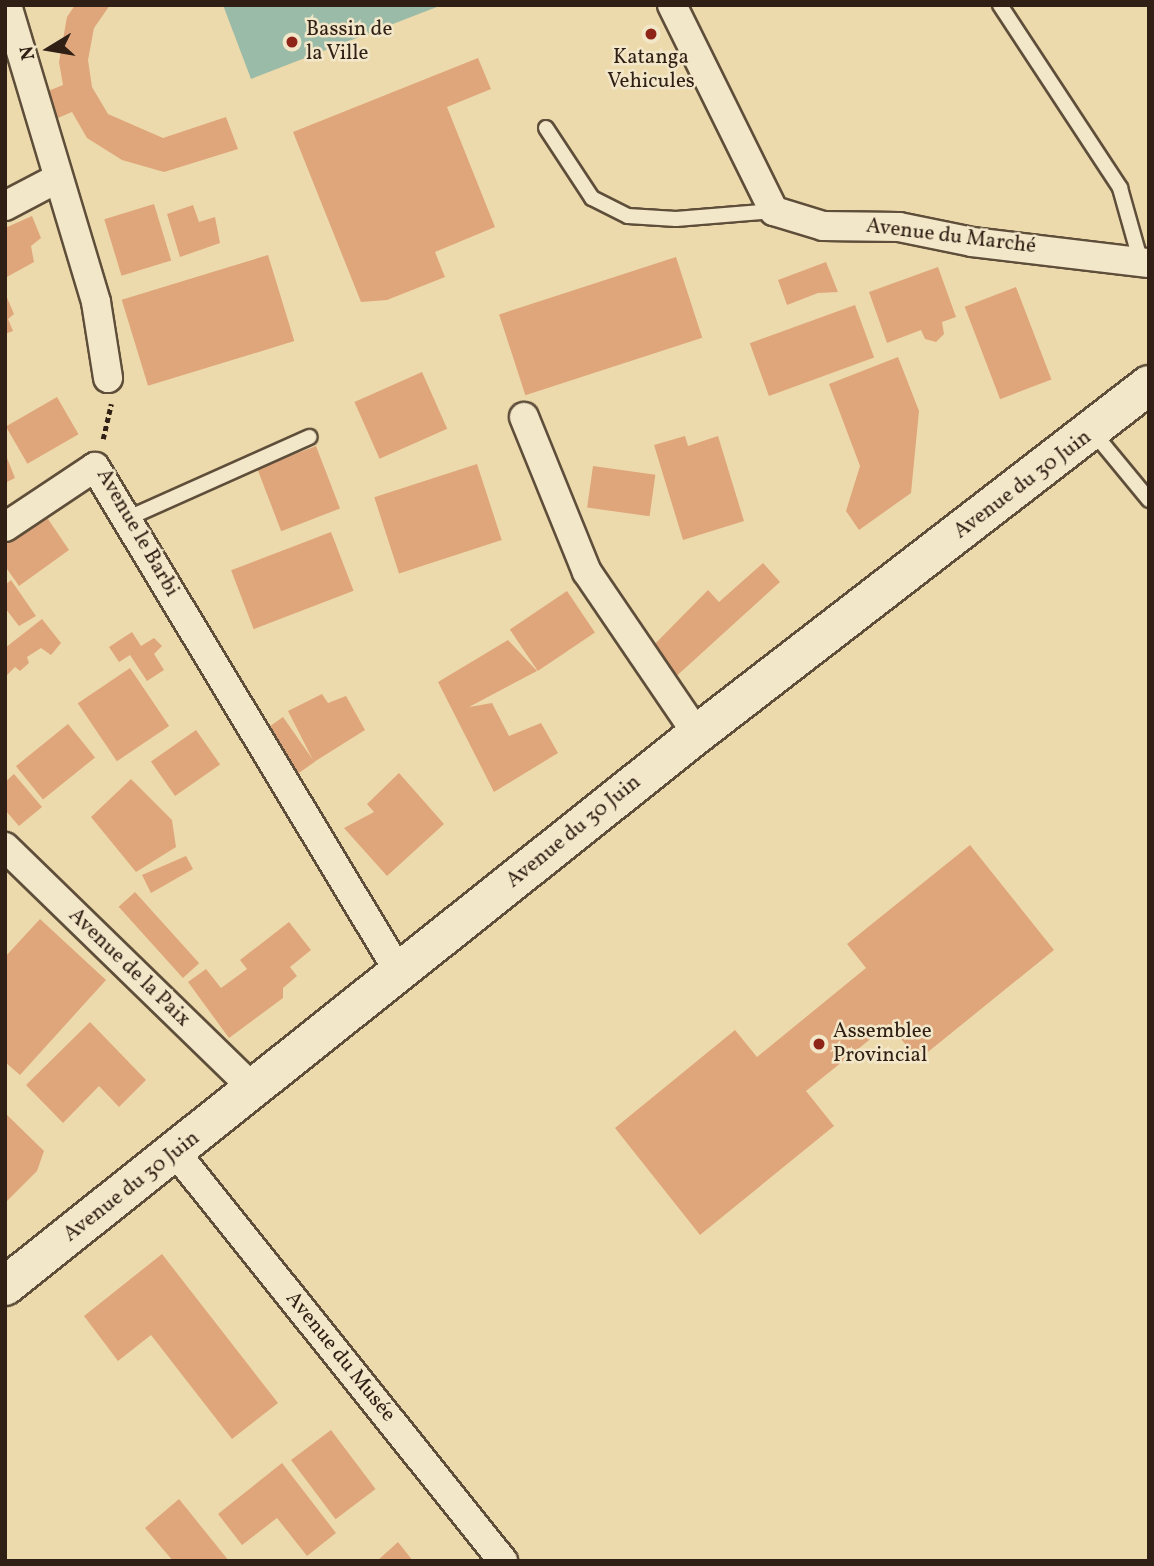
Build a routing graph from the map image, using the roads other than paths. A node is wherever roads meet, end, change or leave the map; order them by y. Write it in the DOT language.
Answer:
graph roads {
  1 [pos="7,5"];
  2 [pos="673,5"];
  3 [pos="1000,5"];
  4 [pos="546,128"];
  5 [pos="58,178"];
  6 [pos="5,206"];
  7 [pos="774,211"];
  8 [pos="1144,261"];
  9 [pos="108,378"];
  10 [pos="1149,385"];
  11 [pos="524,416"];
  12 [pos="1093,432"];
  13 [pos="309,437"];
  14 [pos="1149,500"];
  15 [pos="126,519"];
  16 [pos="5,527"];
  17 [pos="697,734"];
  18 [pos="5,847"];
  19 [pos="399,972"];
  20 [pos="254,1089"];
  21 [pos="176,1153"];
  22 [pos="8,1278"];
  23 [pos="503,1561"];
  1 -- 5 [label="street"];
  2 -- 7 [label="street"];
  3 -- 8 [label="lane"];
  4 -- 7 [label="lane"];
  5 -- 6 [label="street"];
  5 -- 9 [label="street"];
  7 -- 8 [label="street, Avenue du Marché"];
  10 -- 12 [label="street, Avenue du 30 Juin"];
  11 -- 17 [label="street"];
  12 -- 14 [label="lane"];
  12 -- 17 [label="street, Avenue du 30 Juin"];
  13 -- 15 [label="lane"];
  15 -- 16 [label="street, Avenue le Barbi"];
  15 -- 19 [label="street, Avenue le Barbi"];
  17 -- 19 [label="street, Avenue du 30 Juin"];
  18 -- 20 [label="street, Avenue de la Paix"];
  19 -- 20 [label="street, Avenue du 30 Juin"];
  20 -- 21 [label="street, Avenue du 30 Juin"];
  21 -- 22 [label="street, Avenue du 30 Juin"];
  21 -- 23 [label="street, Avenue du Musée"];
}
